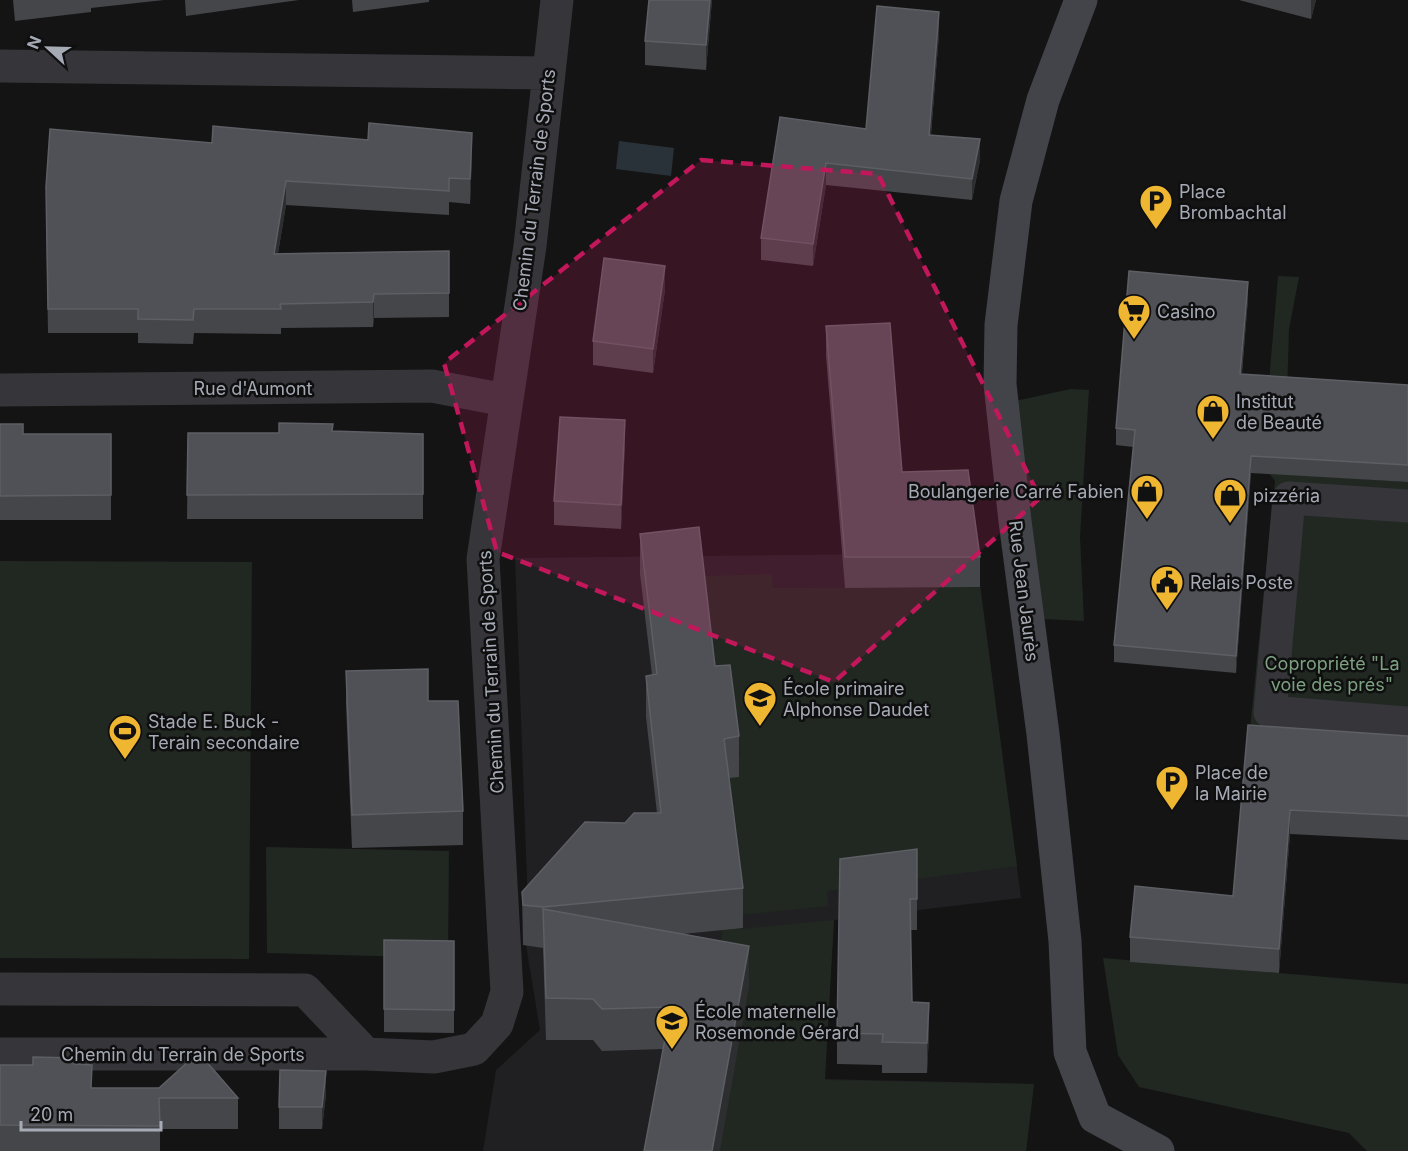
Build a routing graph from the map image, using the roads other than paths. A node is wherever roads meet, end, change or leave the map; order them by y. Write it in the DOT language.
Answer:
graph roads {
  1 [pos="557,0"];
  2 [pos="1081,0"];
  3 [pos="0,66"];
  4 [pos="549,74"];
  5 [pos="0,390"];
  6 [pos="505,400"];
  7 [pos="1408,506"];
  8 [pos="1408,723"];
  9 [pos="0,989"];
  10 [pos="0,1054"];
  11 [pos="366,1054"];
  12 [pos="1158,1151"];
  1 -- 4 [label="street, Chemin du Terrain de Sports"];
  2 -- 12 [label="street, Rue Jean Jaurès"];
  3 -- 4 [label="street"];
  4 -- 6 [label="street, Chemin du Terrain de Sports"];
  5 -- 6 [label="street, Rue d'Aumont"];
  6 -- 11 [label="street, Chemin du Terrain de Sports"];
  7 -- 8 [label="street"];
  9 -- 11 [label="street"];
  10 -- 11 [label="street, Chemin du Terrain de Sports"];
}
